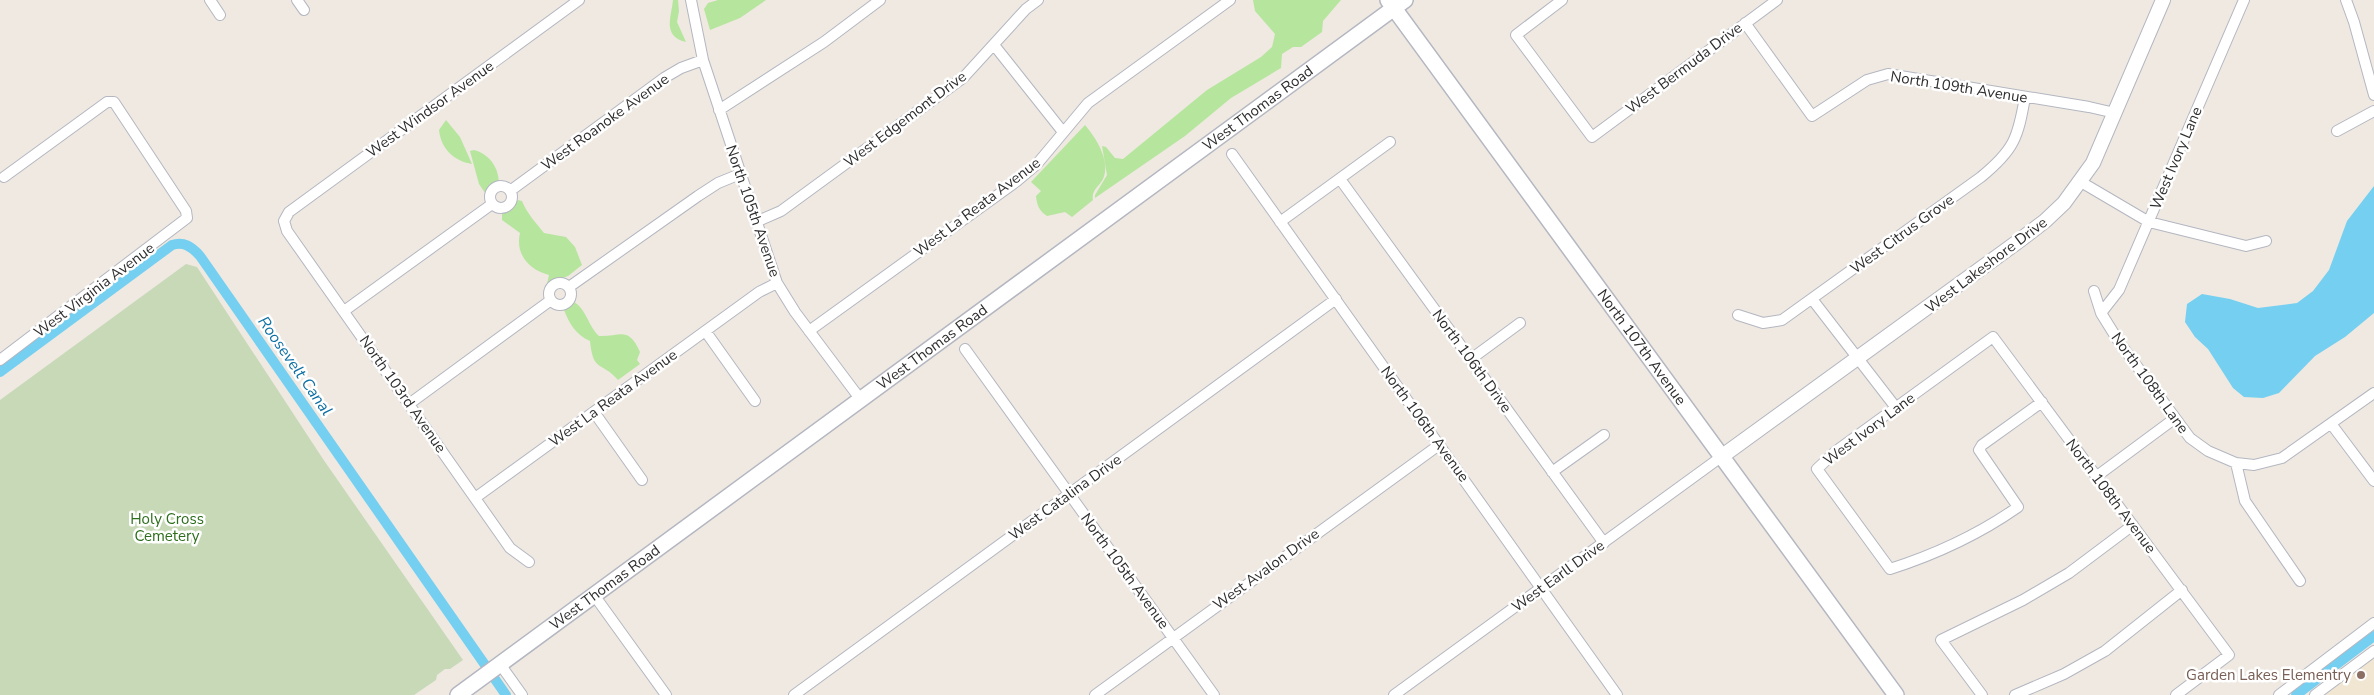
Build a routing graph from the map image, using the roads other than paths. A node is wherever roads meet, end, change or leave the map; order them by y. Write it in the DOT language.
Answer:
graph roads {
  1 [pos="210,0"];
  2 [pos="297,0"];
  3 [pos="579,0"];
  4 [pos="691,0"];
  5 [pos="880,0"];
  6 [pos="1038,0"];
  7 [pos="1230,0"];
  8 [pos="1562,0"];
  9 [pos="1777,0"];
  10 [pos="2163,0"];
  11 [pos="2244,0"];
  12 [pos="2346,0"];
  13 [pos="1395,3"];
  14 [pos="304,10"];
  15 [pos="220,15"];
  16 [pos="1745,23"];
  17 [pos="994,45"];
  18 [pos="704,60"];
  19 [pos="2374,95"];
  20 [pos="2025,97"];
  21 [pos="719,110"];
  22 [pos="2374,111"];
  23 [pos="2115,114"];
  24 [pos="2337,131"];
  25 [pos="1063,132"];
  26 [pos="1390,142"];
  27 [pos="1232,154"];
  28 [pos="740,174"];
  29 [pos="4,177"];
  30 [pos="1340,179"];
  31 [pos="2081,182"];
  32 [pos="510,191"];
  33 [pos="492,204"];
  34 [pos="284,220"];
  35 [pos="758,221"];
  36 [pos="1280,222"];
  37 [pos="2149,222"];
  38 [pos="2266,241"];
  39 [pos="777,283"];
  40 [pos="569,287"];
  41 [pos="2094,291"];
  42 [pos="1812,299"];
  43 [pos="551,300"];
  44 [pos="1336,300"];
  45 [pos="344,311"];
  46 [pos="2101,313"];
  47 [pos="1738,315"];
  48 [pos="1520,324"];
  49 [pos="809,331"];
  50 [pos="706,332"];
  51 [pos="1994,337"];
  52 [pos="965,349"];
  53 [pos="1471,359"];
  54 [pos="1858,359"];
  55 [pos="0,360"];
  56 [pos="2374,393"];
  57 [pos="861,400"];
  58 [pos="755,401"];
  59 [pos="2042,402"];
  60 [pos="409,404"];
  61 [pos="1897,408"];
  62 [pos="594,412"];
  63 [pos="2174,419"];
  64 [pos="2332,425"];
  65 [pos="1604,435"];
  66 [pos="1439,445"];
  67 [pos="1721,457"];
  68 [pos="2236,463"];
  69 [pos="1552,472"];
  70 [pos="2097,476"];
  71 [pos="642,480"];
  72 [pos="2374,481"];
  73 [pos="1069,494"];
  74 [pos="475,498"];
  75 [pos="2133,525"];
  76 [pos="1604,543"];
  77 [pos="528,562"];
  78 [pos="2300,582"];
  79 [pos="1542,588"];
  80 [pos="2182,590"];
  81 [pos="594,595"];
  82 [pos="2374,623"];
  83 [pos="1173,636"];
  84 [pos="2374,651"];
  85 [pos="500,664"];
  86 [pos="458,695"];
  87 [pos="522,695"];
  88 [pos="666,695"];
  89 [pos="794,695"];
  90 [pos="1094,695"];
  91 [pos="1214,695"];
  92 [pos="1394,695"];
  93 [pos="1616,695"];
  94 [pos="1896,695"];
  95 [pos="1982,695"];
  96 [pos="2015,695"];
  97 [pos="2176,695"];
  98 [pos="2279,695"];
  99 [pos="2316,695"];
  1 -- 15 [label="street"];
  2 -- 14 [label="street"];
  3 -- 34 [label="street, West Windsor Avenue"];
  4 -- 18 [label="street, North 105th Avenue"];
  5 -- 21 [label="street"];
  6 -- 17 [label="street, West Edgemont Drive"];
  7 -- 25 [label="street, West La Reata Avenue"];
  8 -- 16 [label="street, West Bermuda Drive"];
  9 -- 16 [label="street, West Bermuda Drive"];
  10 -- 23 [label="street, West Lakeshore Drive"];
  11 -- 37 [label="street, West Ivory Lane"];
  12 -- 19 [label="street"];
  13 -- 57 [label="main road, West Thomas Road"];
  13 -- 67 [label="main road, North 107th Avenue"];
  16 -- 20 [label="street, North 109th Avenue"];
  17 -- 25 [label="street"];
  17 -- 35 [label="street, West Edgemont Drive"];
  18 -- 21 [label="street, North 105th Avenue"];
  18 -- 32 [label="street, West Roanoke Avenue"];
  20 -- 23 [label="street, North 109th Avenue"];
  20 -- 42 [label="street, West Citrus Grove"];
  21 -- 28 [label="street, North 105th Avenue"];
  22 -- 24 [label="street"];
  23 -- 31 [label="street, West Lakeshore Drive"];
  25 -- 49 [label="street, West La Reata Avenue"];
  26 -- 30 [label="street"];
  27 -- 36 [label="street, North 106th Avenue"];
  28 -- 35 [label="street, North 105th Avenue"];
  28 -- 40 [label="street"];
  29 -- 55 [label="street, West Virginia Avenue"];
  30 -- 36 [label="street"];
  30 -- 53 [label="street, North 106th Drive"];
  31 -- 37 [label="street"];
  31 -- 54 [label="street, West Lakeshore Drive"];
  32 -- 33 [label="street"];
  32 -- 33 [label="street"];
  33 -- 45 [label="street"];
  34 -- 45 [label="street, North 103rd Avenue"];
  35 -- 39 [label="street, North 105th Avenue"];
  36 -- 44 [label="street, North 106th Avenue"];
  37 -- 38 [label="street"];
  37 -- 46 [label="street, West Ivory Lane"];
  39 -- 49 [label="street, North 105th Avenue"];
  39 -- 50 [label="street, West La Reata Avenue"];
  40 -- 43 [label="street"];
  40 -- 43 [label="street"];
  41 -- 46 [label="street, North 108th Lane"];
  42 -- 47 [label="street, West Citrus Grove"];
  42 -- 54 [label="street"];
  43 -- 60 [label="street"];
  44 -- 66 [label="street, North 106th Avenue"];
  44 -- 73 [label="street, West Catalina Drive"];
  45 -- 60 [label="street, North 103rd Avenue"];
  46 -- 63 [label="street, North 108th Lane"];
  48 -- 53 [label="street"];
  49 -- 57 [label="street, North 105th Avenue"];
  50 -- 58 [label="street"];
  50 -- 62 [label="street, West La Reata Avenue"];
  51 -- 59 [label="street, North 108th Avenue"];
  51 -- 61 [label="street, West Ivory Lane"];
  52 -- 73 [label="street, North 105th Avenue"];
  53 -- 69 [label="street, North 106th Drive"];
  54 -- 61 [label="street"];
  54 -- 67 [label="street, West Lakeshore Drive"];
  56 -- 64 [label="street"];
  57 -- 81 [label="main road, West Thomas Road"];
  59 -- 61 [label="street, West Ivory Lane"];
  59 -- 70 [label="street, North 108th Avenue"];
  60 -- 74 [label="street, North 103rd Avenue"];
  62 -- 71 [label="street"];
  62 -- 74 [label="street, West La Reata Avenue"];
  63 -- 68 [label="street, North 108th Lane"];
  63 -- 70 [label="street"];
  64 -- 68 [label="street"];
  64 -- 72 [label="street"];
  65 -- 69 [label="street"];
  66 -- 79 [label="street, North 106th Avenue"];
  66 -- 83 [label="street, West Avalon Drive"];
  67 -- 76 [label="street, West Earll Drive"];
  67 -- 94 [label="main road, North 107th Avenue"];
  68 -- 78 [label="street"];
  69 -- 76 [label="street, North 106th Drive"];
  70 -- 75 [label="street, North 108th Avenue"];
  73 -- 83 [label="street, North 105th Avenue"];
  73 -- 89 [label="street, West Catalina Drive"];
  74 -- 77 [label="street, North 103rd Avenue"];
  75 -- 80 [label="street, North 108th Avenue"];
  75 -- 95 [label="street"];
  76 -- 79 [label="street, West Earll Drive"];
  79 -- 92 [label="street, West Earll Drive"];
  79 -- 93 [label="street, North 106th Avenue"];
  80 -- 96 [label="street"];
  80 -- 97 [label="street, North 108th Avenue"];
  81 -- 85 [label="main road, West Thomas Road"];
  81 -- 88 [label="street"];
  82 -- 98 [label="street"];
  83 -- 90 [label="street, West Avalon Drive"];
  83 -- 91 [label="street, North 105th Avenue"];
  84 -- 99 [label="street"];
  85 -- 86 [label="main road, West Thomas Road"];
  85 -- 87 [label="street"];
}
